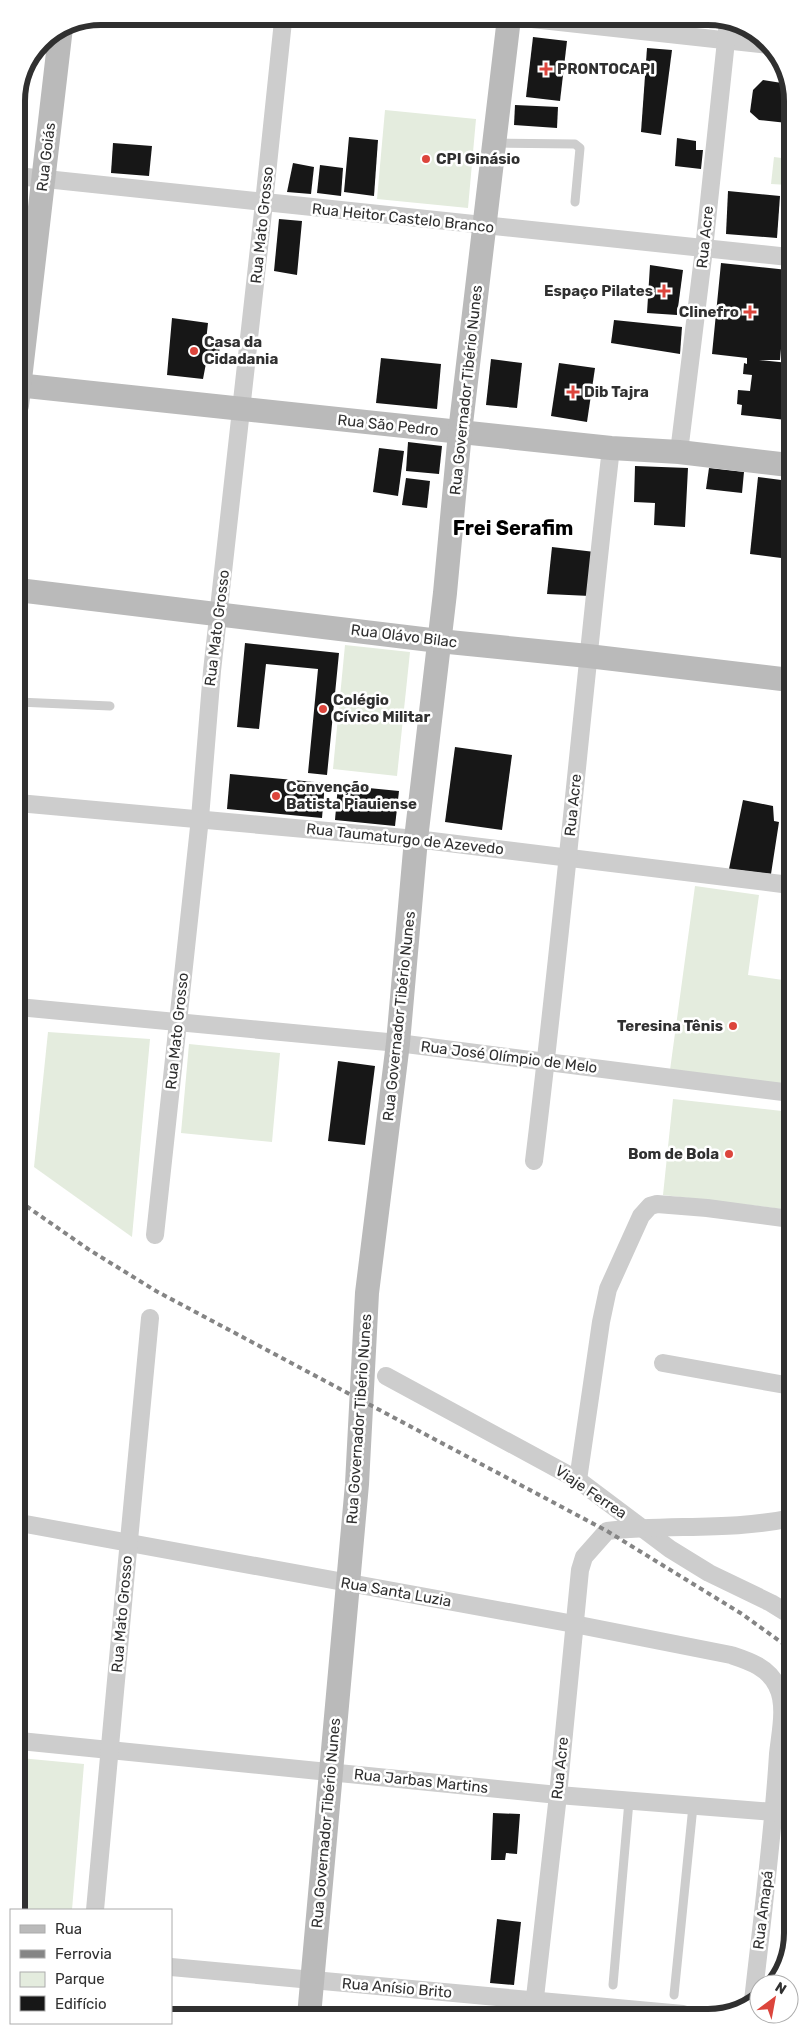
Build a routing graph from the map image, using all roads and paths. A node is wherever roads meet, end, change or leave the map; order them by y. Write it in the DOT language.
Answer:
graph roads {
  1 [pos="282,25"];
  2 [pos="508,25"];
  3 [pos="585,25"];
  4 [pos="727,27"];
  5 [pos="60,38"];
  6 [pos="726,41"];
  7 [pos="758,44"];
  8 [pos="494,143"];
  9 [pos="25,177"];
  10 [pos="43,179"];
  11 [pos="575,202"];
  12 [pos="264,203"];
  13 [pos="484,226"];
  14 [pos="704,250"];
  15 [pos="784,258"];
  16 [pos="25,332"];
  17 [pos="25,393"];
  18 [pos="242,409"];
  19 [pos="460,432"];
  20 [pos="612,448"];
  21 [pos="679,452"];
  22 [pos="784,464"];
  23 [pos="25,591"];
  24 [pos="219,614"];
  25 [pos="439,641"];
  26 [pos="588,656"];
  27 [pos="784,679"];
  28 [pos="25,702"];
  29 [pos="110,706"];
  30 [pos="25,804"];
  31 [pos="200,818"];
  32 [pos="416,839"];
  33 [pos="568,857"];
  34 [pos="784,884"];
  35 [pos="25,1008"];
  36 [pos="178,1022"];
  37 [pos="398,1043"];
  38 [pos="546,1062"];
  39 [pos="784,1093"];
  40 [pos="534,1161"];
  41 [pos="784,1218"];
  42 [pos="155,1235"];
  43 [pos="150,1318"];
  44 [pos="663,1363"];
  45 [pos="386,1376"];
  46 [pos="784,1385"];
  47 [pos="578,1480"];
  48 [pos="784,1519"];
  49 [pos="25,1524"];
  50 [pos="643,1527"];
  51 [pos="127,1543"];
  52 [pos="347,1583"];
  53 [pos="784,1611"];
  54 [pos="574,1624"];
  55 [pos="768,1673"];
  56 [pos="25,1741"];
  57 [pos="111,1750"];
  58 [pos="330,1771"];
  59 [pos="558,1795"];
  60 [pos="629,1801"];
  61 [pos="693,1806"];
  62 [pos="774,1812"];
  63 [pos="784,1814"];
  64 [pos="95,1909"];
  65 [pos="172,1966"];
  66 [pos="756,1974"];
  67 [pos="312,1980"];
  68 [pos="613,1985"];
  69 [pos="674,1995"];
  70 [pos="534,2008"];
  71 [pos="310,2009"];
  72 [pos="559,2009"];
  1 -- 12 [label="street, Rua Mato Grosso"];
  2 -- 8 [label="street, Rua Governador Tibério Nunes"];
  3 -- 6 [label="street"];
  4 -- 6 [label="street, Rua Acre"];
  5 -- 10 [label="street, Rua Goiás"];
  6 -- 7 [label="street"];
  6 -- 14 [label="street, Rua Acre"];
  8 -- 11 [label="lane"];
  8 -- 13 [label="street, Rua Governador Tibério Nunes"];
  9 -- 10 [label="street, Rua Heitor Castelo Branco"];
  10 -- 12 [label="street, Rua Heitor Castelo Branco"];
  10 -- 16 [label="street, Rua Goiás"];
  12 -- 13 [label="street, Rua Heitor Castelo Branco"];
  12 -- 18 [label="street, Rua Mato Grosso"];
  13 -- 14 [label="street, Rua Heitor Castelo Branco"];
  13 -- 19 [label="street, Rua Governador Tibério Nunes"];
  14 -- 15 [label="street, Rua Heitor Castelo Branco"];
  14 -- 21 [label="street, Rua Acre"];
  17 -- 18 [label="street, Rua São Pedro"];
  18 -- 19 [label="street, Rua São Pedro"];
  18 -- 24 [label="street, Rua Mato Grosso"];
  19 -- 20 [label="street, Rua São Pedro"];
  19 -- 25 [label="street, Rua Governador Tibério Nunes"];
  20 -- 21 [label="street, Rua São Pedro"];
  20 -- 26 [label="street, Rua Acre"];
  21 -- 22 [label="street, Rua São Pedro"];
  23 -- 24 [label="street, Rua Olávo Bilac"];
  24 -- 25 [label="street, Rua Olávo Bilac"];
  24 -- 31 [label="street, Rua Mato Grosso"];
  25 -- 26 [label="street, Rua Olávo Bilac"];
  25 -- 32 [label="street, Rua Governador Tibério Nunes"];
  26 -- 27 [label="street, Rua Olávo Bilac"];
  26 -- 33 [label="street, Rua Acre"];
  28 -- 29 [label="lane"];
  30 -- 31 [label="street, Rua Taumaturgo de Azevedo"];
  31 -- 32 [label="street, Rua Taumaturgo de Azevedo"];
  31 -- 36 [label="street, Rua Mato Grosso"];
  32 -- 33 [label="street, Rua Taumaturgo de Azevedo"];
  32 -- 37 [label="street, Rua Governador Tibério Nunes"];
  33 -- 34 [label="street, Rua Taumaturgo de Azevedo"];
  33 -- 38 [label="street, Rua Acre"];
  35 -- 36 [label="street, Rua José Olímpio de Melo"];
  36 -- 37 [label="street, Rua José Olímpio de Melo"];
  36 -- 42 [label="street, Rua Mato Grosso"];
  37 -- 38 [label="street, Rua José Olímpio de Melo"];
  37 -- 52 [label="street, Rua Governador Tibério Nunes"];
  38 -- 39 [label="street, Rua José Olímpio de Melo"];
  38 -- 40 [label="street, Rua Acre"];
  41 -- 47 [label="street"];
  43 -- 51 [label="street, Rua Mato Grosso"];
  44 -- 46 [label="street"];
  45 -- 47 [label="street, Viaje Ferrea"];
  47 -- 50 [label="street, Viaje Ferrea"];
  48 -- 50 [label="street"];
  49 -- 51 [label="street, Rua Santa Luzia"];
  50 -- 53 [label="street, Viaje Ferrea"];
  50 -- 54 [label="street, Rua Acre"];
  51 -- 52 [label="street, Rua Santa Luzia"];
  51 -- 57 [label="street, Rua Mato Grosso"];
  52 -- 54 [label="street, Rua Santa Luzia"];
  52 -- 58 [label="street, Rua Governador Tibério Nunes"];
  54 -- 55 [label="street, Rua Santa Luzia"];
  54 -- 59 [label="street, Rua Acre"];
  55 -- 62 [label="street, Rua Amapá"];
  56 -- 57 [label="street, Rua Jarbas Martins"];
  57 -- 58 [label="street, Rua Jarbas Martins"];
  57 -- 64 [label="street, Rua Mato Grosso"];
  58 -- 59 [label="street, Rua Jarbas Martins"];
  58 -- 67 [label="street, Rua Governador Tibério Nunes"];
  59 -- 60 [label="street, Rua Jarbas Martins"];
  59 -- 70 [label="street, Rua Acre"];
  60 -- 61 [label="street, Rua Jarbas Martins"];
  60 -- 68 [label="lane"];
  61 -- 62 [label="street, Rua Jarbas Martins"];
  61 -- 69 [label="lane"];
  62 -- 63 [label="street, Rua Jarbas Martins"];
  62 -- 66 [label="street, Rua Amapá"];
  65 -- 67 [label="street, Rua Anísio Brito"];
  67 -- 70 [label="street, Rua Anísio Brito"];
  67 -- 71 [label="street, Rua Governador Tibério Nunes"];
  70 -- 72 [label="street, Rua Anísio Brito"];
}
